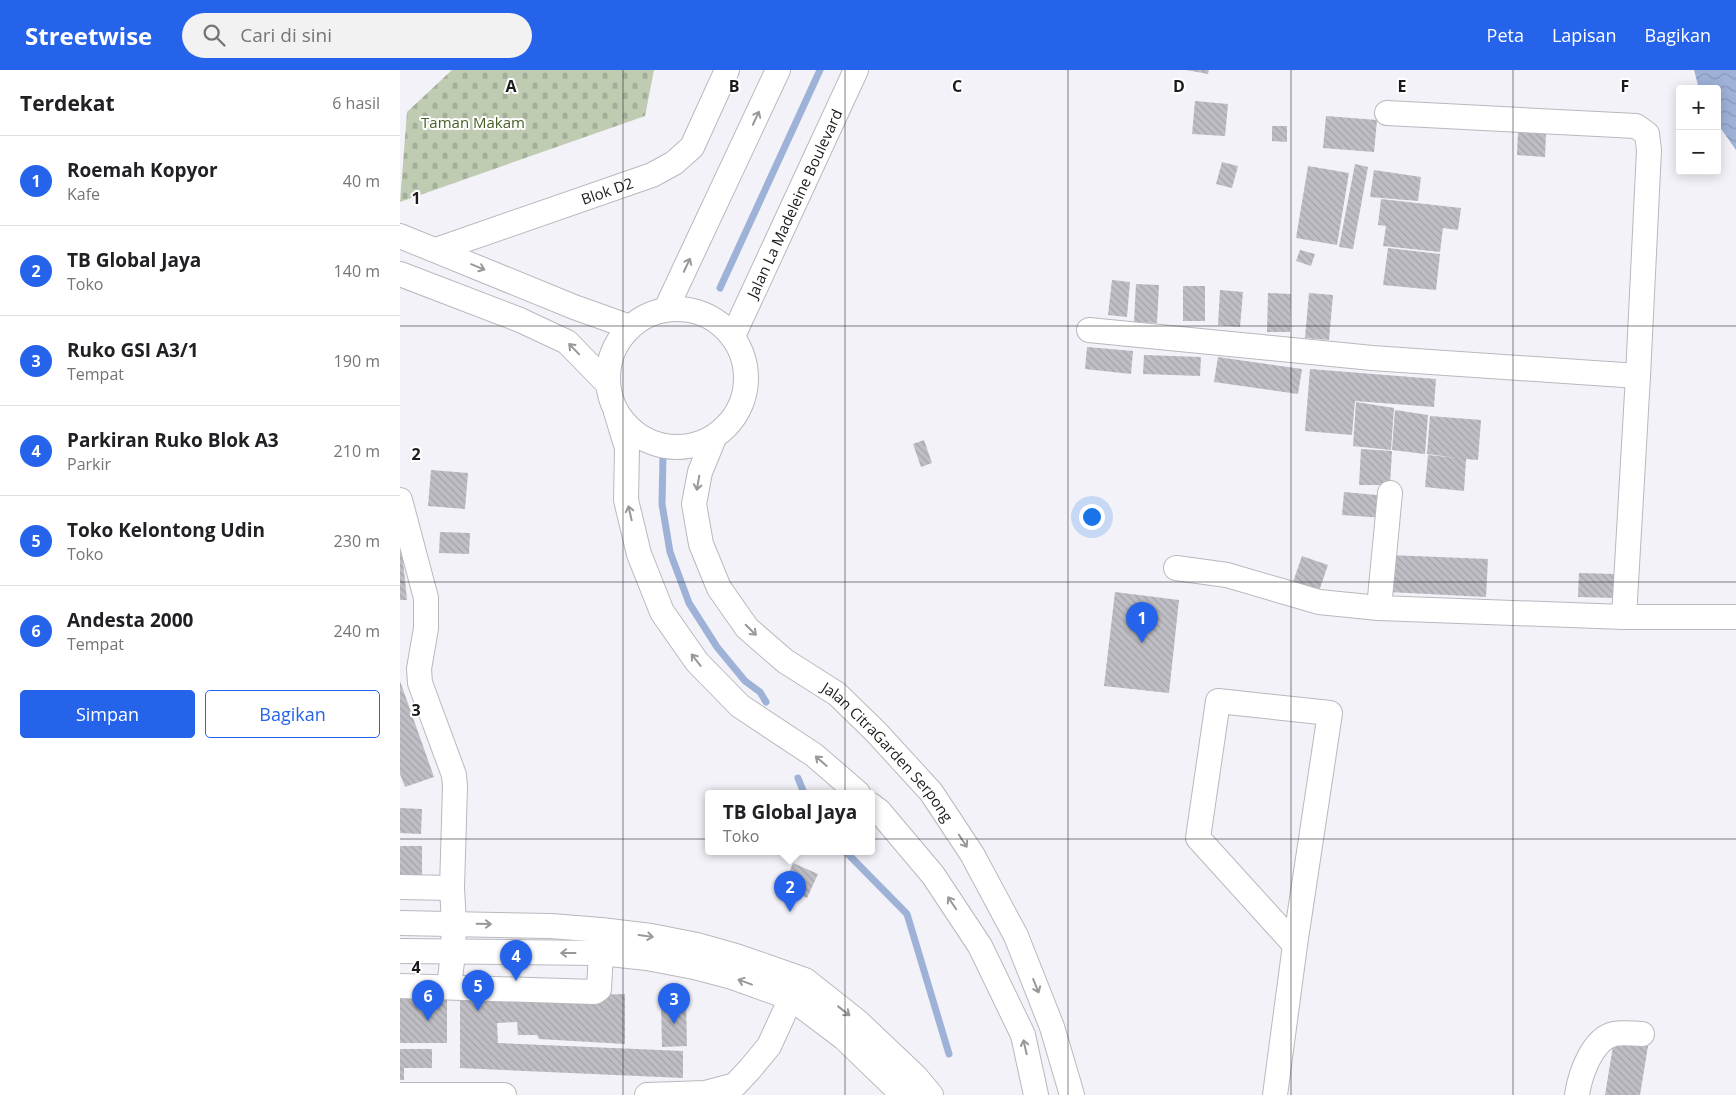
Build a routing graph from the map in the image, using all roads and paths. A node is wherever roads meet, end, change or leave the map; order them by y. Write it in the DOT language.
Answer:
graph roads {
  1 [pos="727,70"];
  2 [pos="778,70"];
  3 [pos="856,70"];
  4 [pos="1387,113"];
  5 [pos="400,236"];
  6 [pos="436,250"];
  7 [pos="400,274"];
  8 [pos="666,309"];
  9 [pos="630,327"];
  10 [pos="1089,330"];
  11 [pos="733,336"];
  12 [pos="1638,376"];
  13 [pos="608,384"];
  14 [pos="616,412"];
  15 [pos="714,438"];
  16 [pos="1390,493"];
  17 [pos="400,500"];
  18 [pos="1176,568"];
  19 [pos="1379,608"];
  20 [pos="1624,617"];
  21 [pos="1736,617"];
  22 [pos="855,790"];
  23 [pos="875,808"];
  24 [pos="400,887"];
  25 [pos="452,888"];
  26 [pos="400,923"];
  27 [pos="454,923"];
  28 [pos="1295,944"];
  29 [pos="400,951"];
  30 [pos="453,953"];
  31 [pos="601,953"];
  32 [pos="400,986"];
  33 [pos="449,987"];
  34 [pos="798,989"];
  35 [pos="1642,1034"];
  36 [pos="400,1095"];
  37 [pos="504,1095"];
  38 [pos="647,1095"];
  39 [pos="903,1095"];
  40 [pos="931,1095"];
  41 [pos="1036,1095"];
  42 [pos="1072,1095"];
  43 [pos="1275,1095"];
  44 [pos="1577,1095"];
  1 -- 6 [label="street, Blok D2"];
  8 -- 2 [label="street, one-way"];
  3 -- 11 [label="street, Jalan La Madeleine Boulevard"];
  4 -- 12 [label="street"];
  5 -- 6 [label="street"];
  6 -- 9 [label="street, one-way"];
  13 -- 7 [label="street, one-way"];
  8 -- 9 [label="street"];
  8 -- 11 [label="street"];
  9 -- 13 [label="street"];
  10 -- 12 [label="street"];
  11 -- 15 [label="street"];
  12 -- 20 [label="street"];
  13 -- 14 [label="street"];
  14 -- 15 [label="street"];
  22 -- 14 [label="street, one-way"];
  15 -- 42 [label="street, Jalan CitraGarden Serpong, one-way"];
  16 -- 19 [label="street"];
  17 -- 25 [label="street"];
  18 -- 19 [label="street"];
  19 -- 20 [label="street"];
  20 -- 21 [label="street"];
  41 -- 23 [label="street, one-way"];
  24 -- 25 [label="street"];
  25 -- 27 [label="street"];
  26 -- 27 [label="street"];
  27 -- 30 [label="street"];
  27 -- 34 [label="street, one-way"];
  28 -- 28 [label="street"];
  28 -- 43 [label="street"];
  29 -- 30 [label="street"];
  31 -- 30 [label="street, one-way"];
  30 -- 33 [label="street"];
  31 -- 33 [label="street"];
  34 -- 31 [label="street, one-way"];
  32 -- 33 [label="street"];
  34 -- 38 [label="street"];
  34 -- 39 [label="street"];
  34 -- 40 [label="street, one-way"];
  35 -- 44 [label="street"];
  36 -- 37 [label="street"];
}
